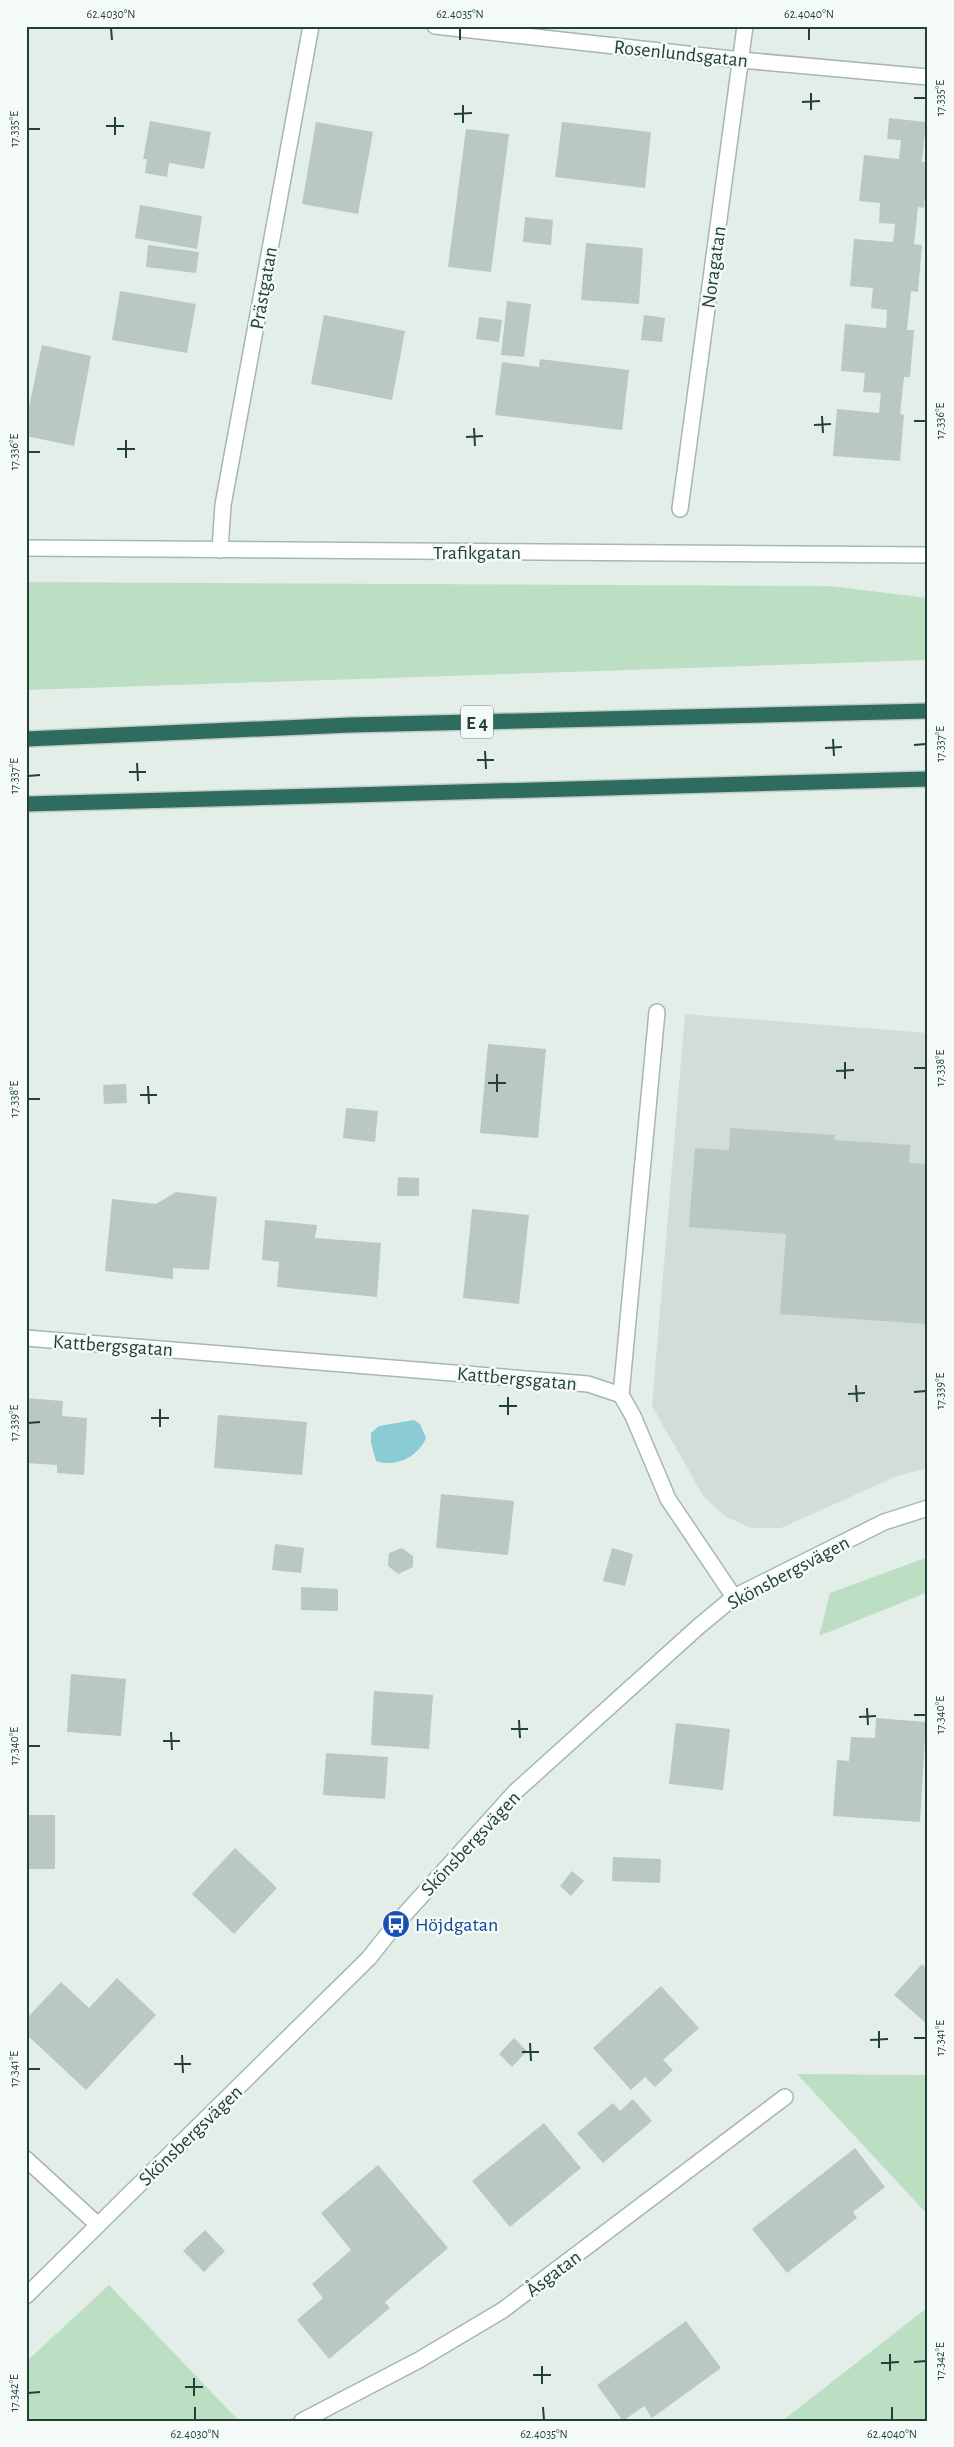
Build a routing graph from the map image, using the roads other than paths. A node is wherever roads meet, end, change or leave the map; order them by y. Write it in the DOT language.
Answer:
graph roads {
  1 [pos="311,26"];
  2 [pos="435,26"];
  3 [pos="745,26"];
  4 [pos="741,60"];
  5 [pos="928,77"];
  6 [pos="680,508"];
  7 [pos="26,548"];
  8 [pos="220,550"];
  9 [pos="928,555"];
  10 [pos="928,711"];
  11 [pos="26,739"];
  12 [pos="928,779"];
  13 [pos="26,804"];
  14 [pos="657,1012"];
  15 [pos="26,1338"];
  16 [pos="621,1396"];
  17 [pos="928,1508"];
  18 [pos="734,1597"];
  19 [pos="785,2097"];
  20 [pos="26,2160"];
  21 [pos="98,2224"];
  22 [pos="26,2296"];
  23 [pos="302,2421"];
  1 -- 8 [label="street, Prästgatan"];
  2 -- 4 [label="street, Rosenlundsgatan"];
  3 -- 4 [label="street, Noragatan"];
  4 -- 5 [label="street, Rosenlundsgatan"];
  4 -- 6 [label="street, Noragatan"];
  7 -- 8 [label="street, Trafikgatan"];
  8 -- 9 [label="street, Trafikgatan"];
  10 -- 11 [label="highway, E 4"];
  12 -- 13 [label="highway"];
  14 -- 16 [label="street"];
  15 -- 16 [label="street, Kattbergsgatan"];
  16 -- 18 [label="street"];
  17 -- 18 [label="street, Skönsbergsvägen"];
  18 -- 21 [label="street, Skönsbergsvägen"];
  19 -- 23 [label="street, Åsgatan"];
  20 -- 21 [label="street"];
  21 -- 22 [label="street, Skönsbergsvägen"];
}
